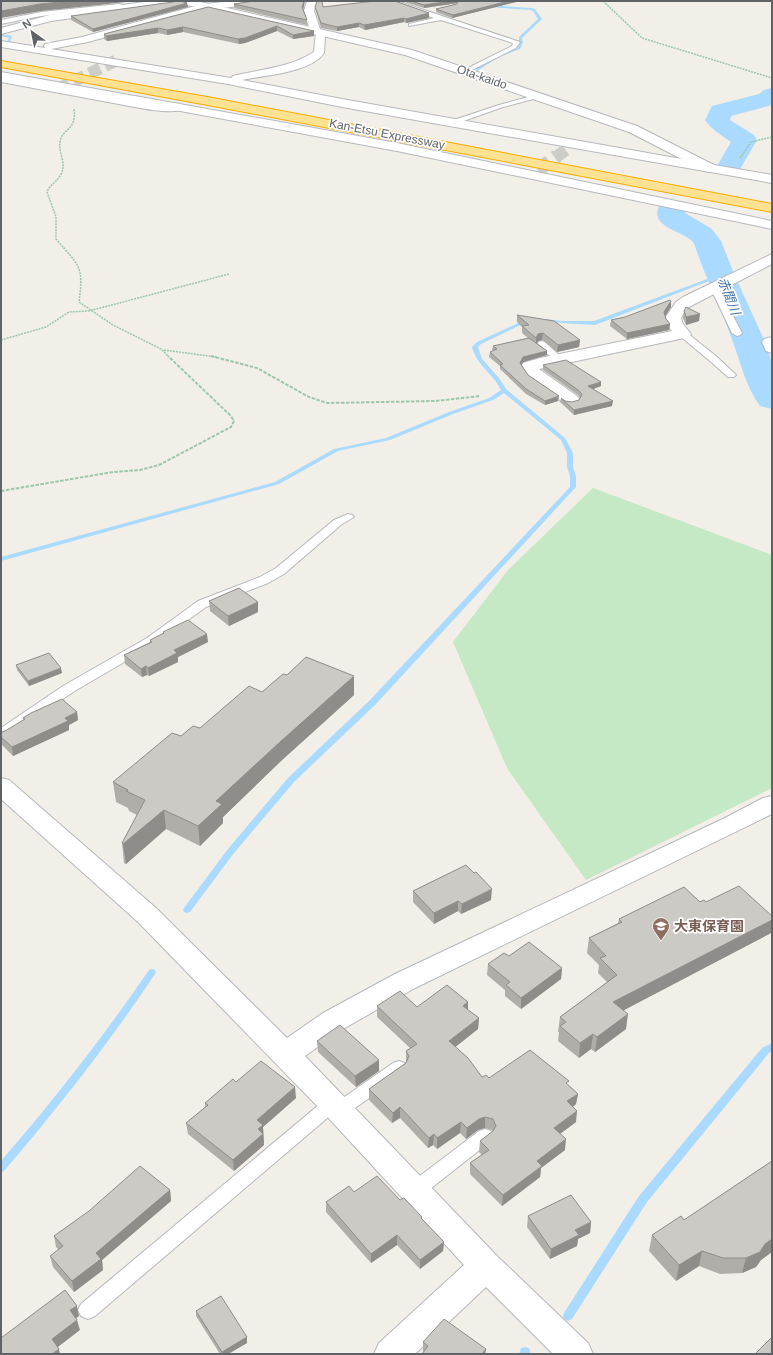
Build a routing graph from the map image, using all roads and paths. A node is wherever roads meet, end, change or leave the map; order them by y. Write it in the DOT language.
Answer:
graph roads {
  1 [pos="173,1"];
  2 [pos="183,1"];
  3 [pos="254,1"];
  4 [pos="312,1"];
  5 [pos="391,1"];
  6 [pos="603,1"];
  7 [pos="127,7"];
  8 [pos="206,7"];
  9 [pos="436,9"];
  10 [pos="423,12"];
  11 [pos="91,18"];
  12 [pos="440,18"];
  13 [pos="1,22"];
  14 [pos="411,25"];
  15 [pos="115,30"];
  16 [pos="312,30"];
  17 [pos="1,31"];
  18 [pos="324,33"];
  19 [pos="43,46"];
  20 [pos="4,48"];
  21 [pos="1,64"];
  22 [pos="466,71"];
  23 [pos="1,75"];
  24 [pos="772,78"];
  25 [pos="1,79"];
  26 [pos="226,80"];
  27 [pos="539,96"];
  28 [pos="73,105"];
  29 [pos="181,107"];
  30 [pos="452,122"];
  31 [pos="772,137"];
  32 [pos="507,144"];
  33 [pos="738,161"];
  34 [pos="710,168"];
  35 [pos="772,180"];
  36 [pos="772,208"];
  37 [pos="772,225"];
  38 [pos="772,258"];
  39 [pos="229,274"];
  40 [pos="720,284"];
  41 [pos="89,310"];
  42 [pos="737,333"];
  43 [pos="683,334"];
  44 [pos="1,340"];
  45 [pos="772,342"];
  46 [pos="542,344"];
  47 [pos="772,348"];
  48 [pos="164,350"];
  49 [pos="558,359"];
  50 [pos="730,375"];
  51 [pos="480,396"];
  52 [pos="571,400"];
  53 [pos="1,491"];
  54 [pos="348,517"];
  55 [pos="1,735"];
  56 [pos="1,786"];
  57 [pos="772,804"];
  58 [pos="284,1055"];
  59 [pos="399,1068"];
  60 [pos="336,1107"];
  61 [pos="485,1136"];
  62 [pos="414,1191"];
  63 [pos="486,1266"];
  64 [pos="88,1310"];
  65 [pos="391,1354"];
  66 [pos="576,1354"];
  1 -- 7 [label="street"];
  2 -- 8 [label="street, Ota-kaido"];
  3 -- 8 [label="street"];
  4 -- 16 [label="street"];
  5 -- 10 [label="lane"];
  6 -- 24 [label="path"];
  7 -- 13 [label="lane"];
  7 -- 17 [label="street"];
  8 -- 15 [label="street"];
  8 -- 16 [label="street, Ota-kaido"];
  9 -- 10 [label="lane"];
  10 -- 12 [label="lane"];
  11 -- 15 [label="street"];
  12 -- 14 [label="lane"];
  12 -- 22 [label="lane"];
  15 -- 19 [label="street"];
  16 -- 18 [label="street, Ota-kaido"];
  18 -- 22 [label="street, Ota-kaido"];
  18 -- 26 [label="street"];
  19 -- 20 [label="street"];
  19 -- 26 [label="street"];
  20 -- 26 [label="street"];
  20 -- 32 [label="highway, Kan-Etsu Expressway"];
  21 -- 36 [label="highway, Kan-Etsu Expressway"];
  22 -- 27 [label="street, Ota-kaido"];
  23 -- 29 [label="street"];
  25 -- 29 [label="street"];
  26 -- 30 [label="street"];
  27 -- 30 [label="lane"];
  27 -- 34 [label="street, Ota-kaido"];
  28 -- 41 [label="path"];
  29 -- 37 [label="street"];
  30 -- 34 [label="street"];
  31 -- 33 [label="path"];
  34 -- 35 [label="street, Ota-kaido"];
  38 -- 40 [label="street"];
  39 -- 41 [label="path"];
  40 -- 42 [label="lane"];
  40 -- 43 [label="street"];
  41 -- 44 [label="path"];
  41 -- 48 [label="path"];
  43 -- 49 [label="street"];
  43 -- 50 [label="lane"];
  45 -- 47 [label="street"];
  46 -- 49 [label="lane"];
  48 -- 51 [label="path"];
  48 -- 53 [label="path"];
  49 -- 52 [label="street"];
  54 -- 55 [label="lane"];
  56 -- 58 [label="street"];
  57 -- 58 [label="street"];
  58 -- 60 [label="street"];
  59 -- 60 [label="lane"];
  60 -- 62 [label="street"];
  60 -- 64 [label="lane"];
  61 -- 62 [label="lane"];
  62 -- 63 [label="street"];
  63 -- 65 [label="street"];
  63 -- 66 [label="street"];
}
